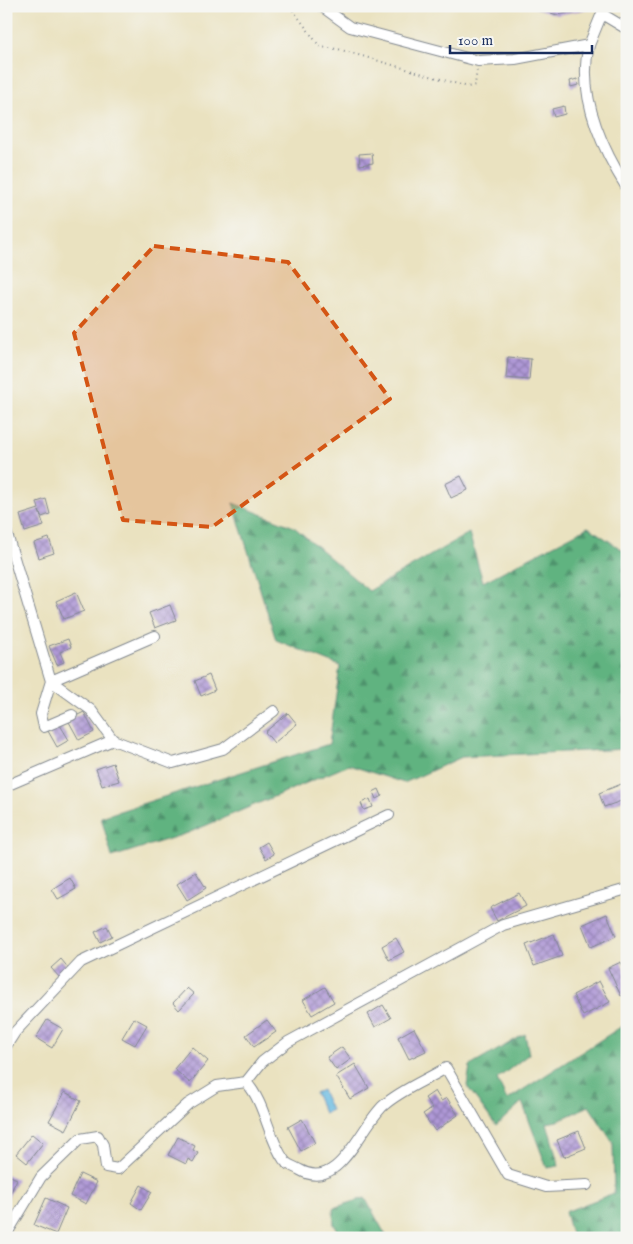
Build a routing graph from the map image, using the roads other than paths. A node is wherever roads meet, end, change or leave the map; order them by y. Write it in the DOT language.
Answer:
graph roads {
  1 [pos="321,6"];
  2 [pos="604,10"];
  3 [pos="627,29"];
  4 [pos="589,45"];
  5 [pos="627,188"];
  6 [pos="6,531"];
  7 [pos="155,636"];
  8 [pos="51,680"];
  9 [pos="274,711"];
  10 [pos="72,715"];
  11 [pos="113,740"];
  12 [pos="6,786"];
  13 [pos="389,815"];
  14 [pos="627,889"];
  15 [pos="6,1046"];
  16 [pos="246,1082"];
  17 [pos="587,1185"];
  18 [pos="6,1235"];
  1 -- 4 [label="street"];
  2 -- 3 [label="street"];
  2 -- 4 [label="street"];
  4 -- 5 [label="street"];
  6 -- 8 [label="street"];
  7 -- 8 [label="street"];
  8 -- 10 [label="street"];
  8 -- 11 [label="street"];
  9 -- 11 [label="street"];
  11 -- 12 [label="street"];
  13 -- 15 [label="street"];
  14 -- 16 [label="street"];
  16 -- 17 [label="street"];
  16 -- 18 [label="street"];
}
